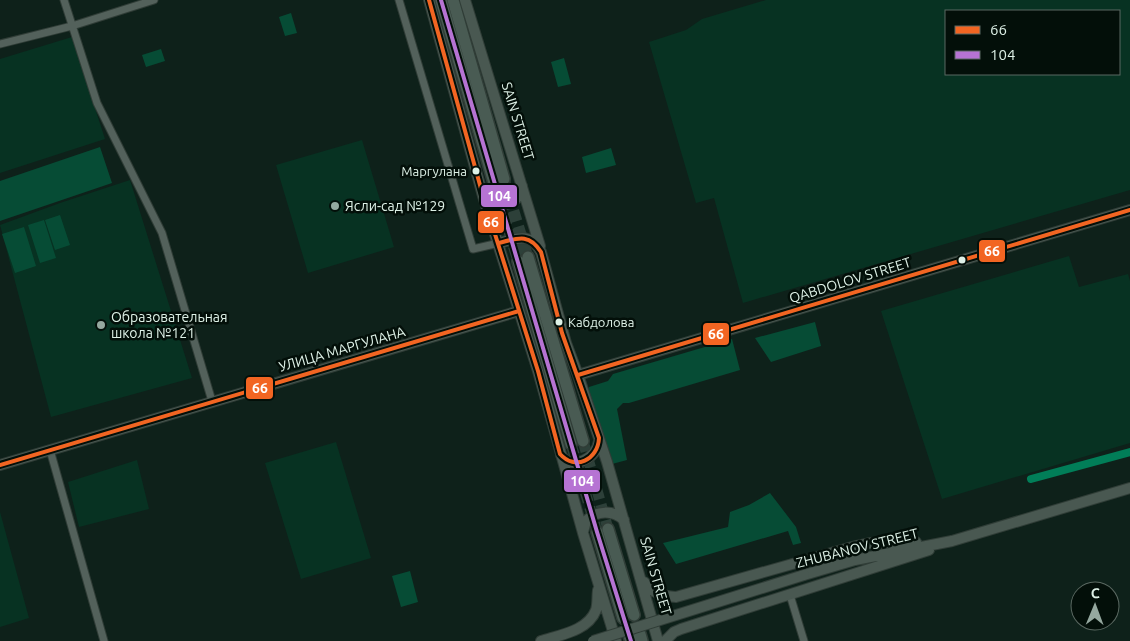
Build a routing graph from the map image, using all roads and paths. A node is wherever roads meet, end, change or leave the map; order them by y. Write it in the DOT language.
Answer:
graph roads {
  1 [pos="64,0"];
  2 [pos="154,0"];
  3 [pos="399,0"];
  4 [pos="429,0"];
  5 [pos="441,0"];
  6 [pos="454,0"];
  7 [pos="465,0"];
  8 [pos="72,26"];
  9 [pos="0,44"];
  10 [pos="522,186"];
  11 [pos="483,196"];
  12 [pos="1130,210"];
  13 [pos="499,243"];
  14 [pos="541,252"];
  15 [pos="519,311"];
  16 [pos="578,375"];
  17 [pos="212,401"];
  18 [pos="599,438"];
  19 [pos="583,441"];
  20 [pos="571,444"];
  21 [pos="50,450"];
  22 [pos="560,454"];
  23 [pos="0,465"];
  24 [pos="1130,488"];
  25 [pos="624,520"];
  26 [pos="602,530"];
  27 [pos="583,533"];
  28 [pos="952,541"];
  29 [pos="641,579"];
  30 [pos="598,584"];
  31 [pos="790,595"];
  32 [pos="629,617"];
  33 [pos="104,641"];
  34 [pos="541,641"];
  35 [pos="593,641"];
  36 [pos="616,641"];
  37 [pos="658,641"];
  38 [pos="665,641"];
  39 [pos="804,641"];
  1 -- 8 [label="street"];
  2 -- 8 [label="street"];
  3 -- 13 [label="street"];
  4 -- 11 [label="main road"];
  5 -- 6 [label="main road, SAIN STREET"];
  7 -- 10 [label="main road, SAIN STREET"];
  8 -- 9 [label="street"];
  8 -- 17 [label="street"];
  10 -- 11 [label="main road"];
  10 -- 14 [label="main road, SAIN STREET"];
  11 -- 13 [label="main road"];
  12 -- 16 [label="main road, QABDOLOV STREET"];
  13 -- 14 [label="main road"];
  13 -- 15 [label="main road"];
  14 -- 16 [label="main road, SAIN STREET"];
  15 -- 17 [label="main road, УЛИЦА МАРГУЛАНА"];
  15 -- 22 [label="main road"];
  16 -- 18 [label="main road, SAIN STREET"];
  17 -- 21 [label="main road, УЛИЦА МАРГУЛАНА"];
  18 -- 22 [label="main road"];
  18 -- 25 [label="main road, SAIN STREET"];
  19 -- 20 [label="main road"];
  21 -- 23 [label="main road, УЛИЦА МАРГУЛАНА"];
  21 -- 33 [label="street"];
  22 -- 27 [label="main road"];
  24 -- 28 [label="main road, ZHUBANOV STREET"];
  25 -- 27 [label="main road"];
  25 -- 29 [label="main road, SAIN STREET"];
  26 -- 32 [label="main road"];
  27 -- 30 [label="main road"];
  28 -- 29 [label="main road"];
  28 -- 31 [label="main road"];
  28 -- 35 [label="main road, ZHUBANOV STREET, bridge"];
  29 -- 37 [label="main road, SAIN STREET"];
  30 -- 34 [label="main road"];
  30 -- 36 [label="main road"];
  31 -- 38 [label="main road"];
  31 -- 39 [label="street"];
}
